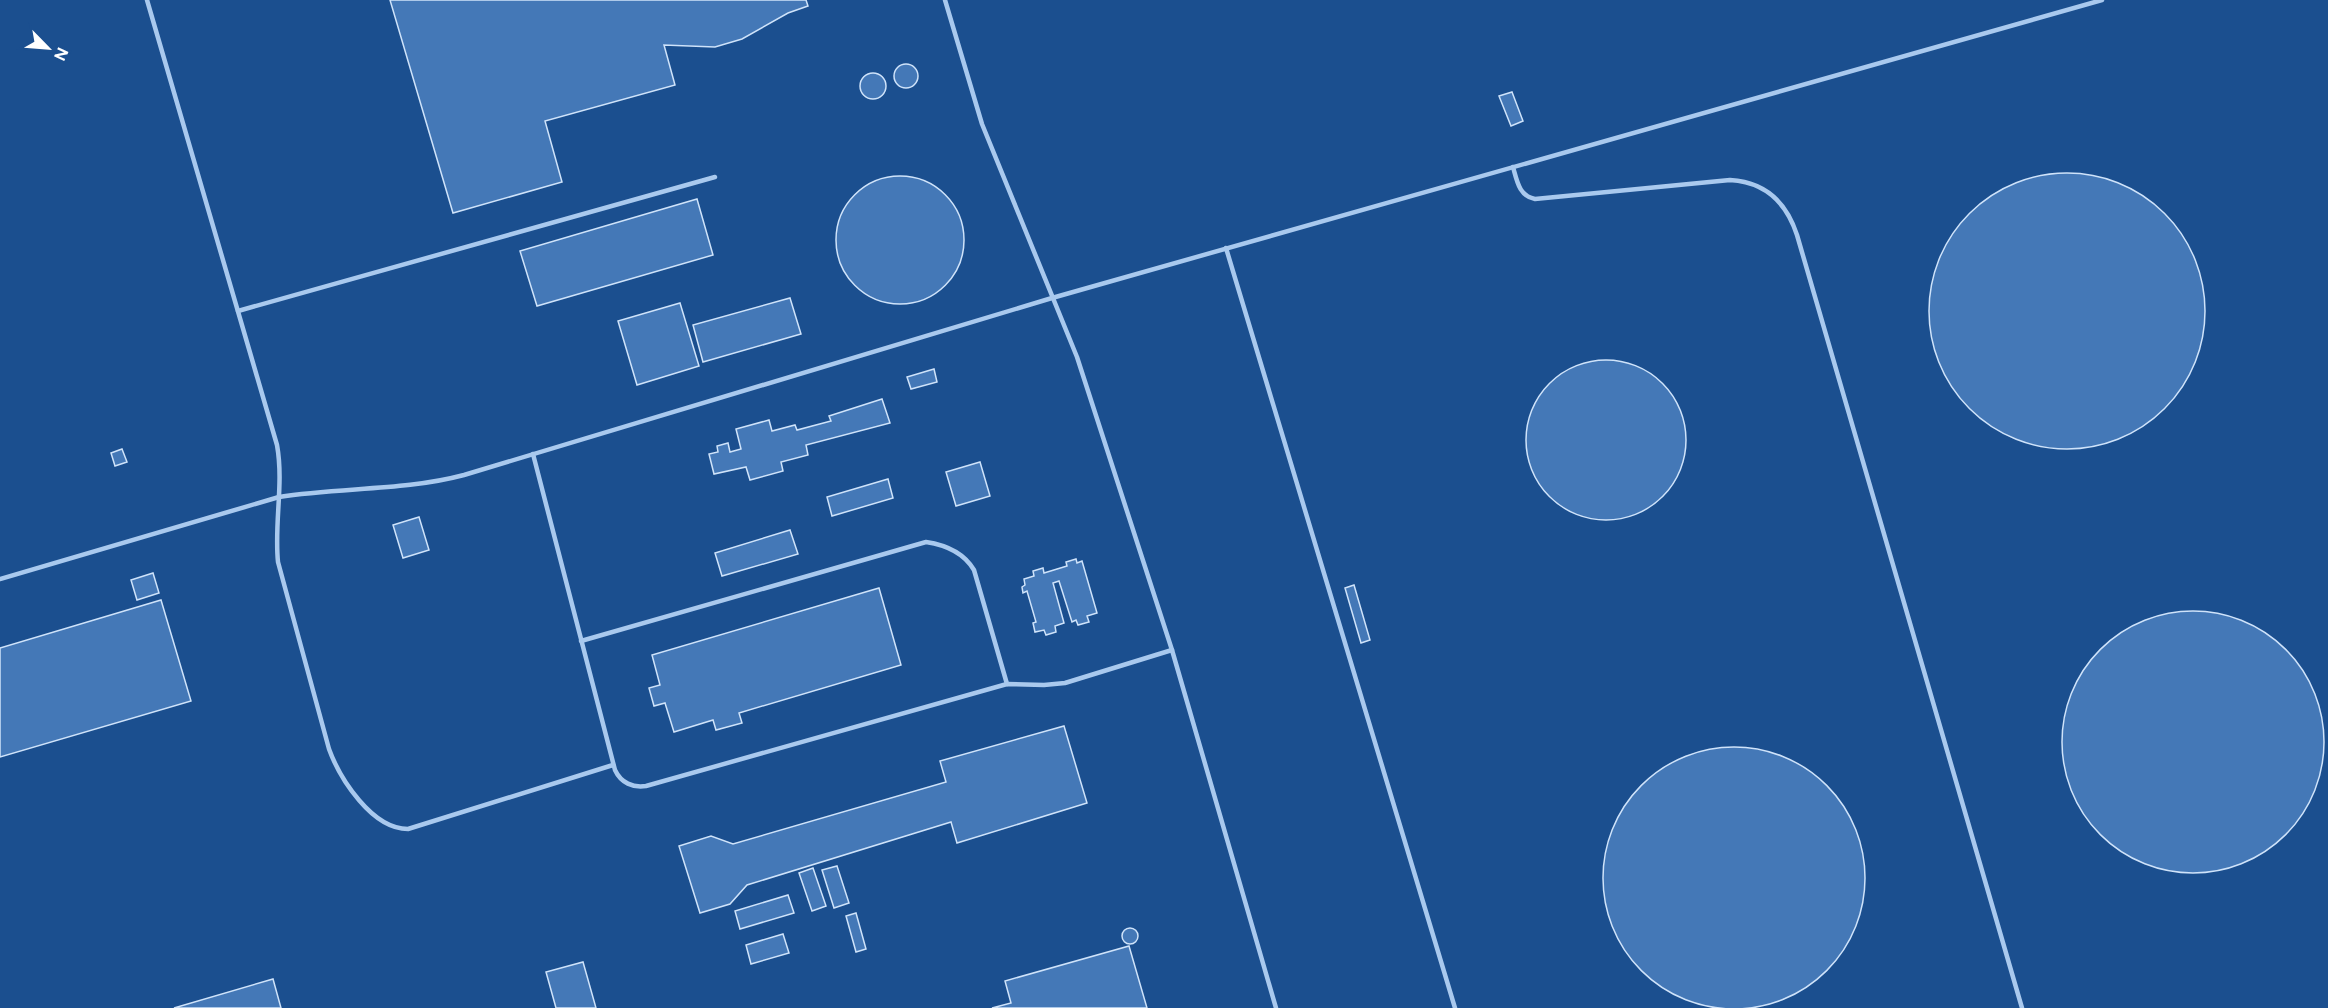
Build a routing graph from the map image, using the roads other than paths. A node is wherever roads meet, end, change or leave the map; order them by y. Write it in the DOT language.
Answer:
graph roads {
  1 [pos="147,0"];
  2 [pos="945,0"];
  3 [pos="2102,0"];
  4 [pos="1513,167"];
  5 [pos="716,177"];
  6 [pos="1226,248"];
  7 [pos="1052,298"];
  8 [pos="237,312"];
  9 [pos="533,454"];
  10 [pos="279,497"];
  11 [pos="0,579"];
  12 [pos="581,641"];
  13 [pos="1172,650"];
  14 [pos="1007,684"];
  15 [pos="613,765"];
  16 [pos="1276,1008"];
  17 [pos="1455,1008"];
  18 [pos="2022,1008"];
  1 -- 8 [label="lane"];
  2 -- 7 [label="lane"];
  3 -- 4 [label="lane"];
  4 -- 6 [label="lane"];
  4 -- 18 [label="lane"];
  5 -- 8 [label="lane"];
  6 -- 7 [label="lane"];
  6 -- 17 [label="lane"];
  7 -- 9 [label="lane"];
  7 -- 13 [label="lane"];
  8 -- 10 [label="lane"];
  9 -- 10 [label="lane"];
  9 -- 12 [label="lane"];
  10 -- 11 [label="lane"];
  10 -- 15 [label="lane"];
  12 -- 14 [label="lane"];
  12 -- 15 [label="lane"];
  13 -- 14 [label="lane"];
  13 -- 16 [label="lane"];
  14 -- 15 [label="lane"];
}
